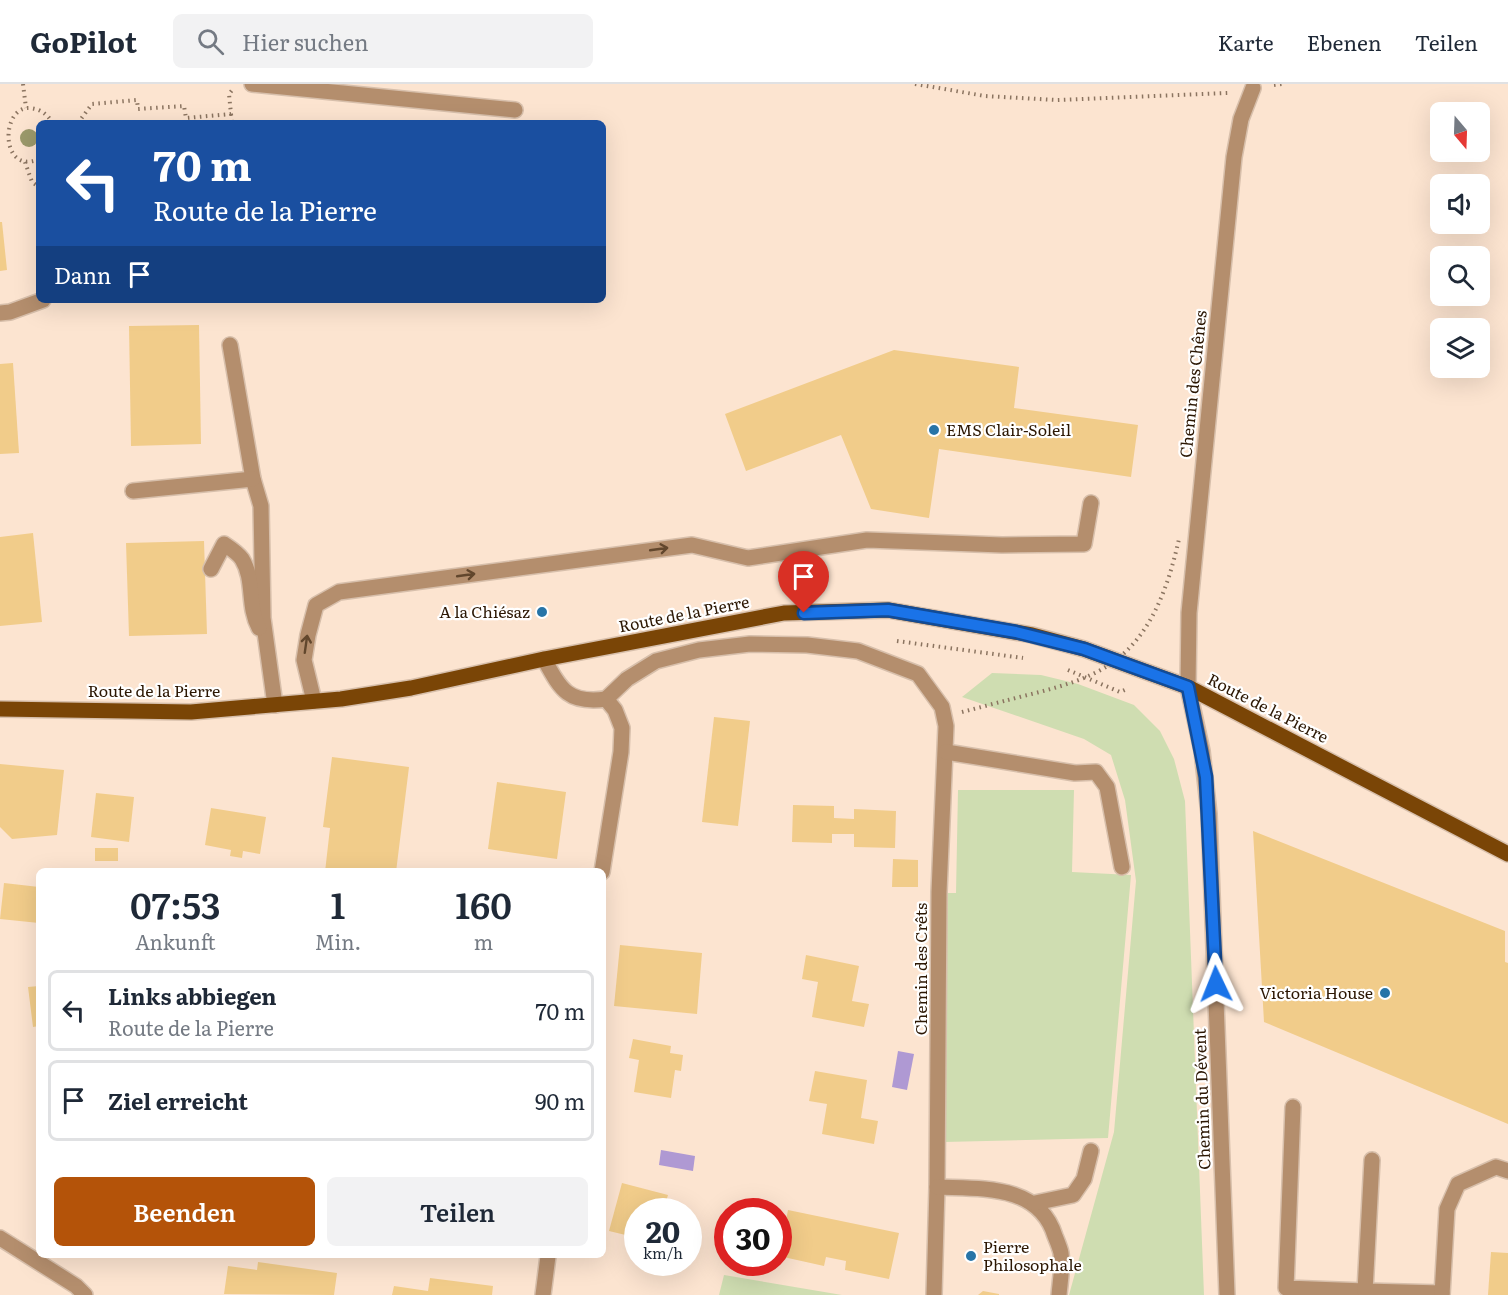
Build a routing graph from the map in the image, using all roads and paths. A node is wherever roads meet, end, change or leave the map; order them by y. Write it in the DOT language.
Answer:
graph roads {
  1 [pos="23,84"];
  2 [pos="237,84"];
  3 [pos="252,84"];
  4 [pos="915,84"];
  5 [pos="1253,88"];
  6 [pos="26,108"];
  7 [pos="515,110"];
  8 [pos="231,114"];
  9 [pos="50,120"];
  10 [pos="80,120"];
  11 [pos="232,120"];
  12 [pos="4,122"];
  13 [pos="4,147"];
  14 [pos="36,160"];
  15 [pos="25,162"];
  16 [pos="36,185"];
  17 [pos="36,303"];
  18 [pos="0,313"];
  19 [pos="230,345"];
  20 [pos="253,479"];
  21 [pos="133,490"];
  22 [pos="1091,503"];
  23 [pos="1179,539"];
  24 [pos="211,569"];
  25 [pos="266,641"];
  26 [pos="895,641"];
  27 [pos="1029,658"];
  28 [pos="544,659"];
  29 [pos="1061,668"];
  30 [pos="1153,676"];
  31 [pos="1188,687"];
  32 [pos="606,699"];
  33 [pos="314,701"];
  34 [pos="275,705"];
  35 [pos="0,709"];
  36 [pos="944,715"];
  37 [pos="946,752"];
  38 [pos="1508,854"];
  39 [pos="1122,867"];
  40 [pos="603,868"];
  41 [pos="1293,1107"];
  42 [pos="1091,1151"];
  43 [pos="1372,1160"];
  44 [pos="1508,1171"];
  45 [pos="938,1187"];
  46 [pos="1035,1203"];
  47 [pos="0,1238"];
  48 [pos="548,1258"];
  49 [pos="1365,1291"];
  50 [pos="1442,1294"];
  51 [pos="86,1295"];
  52 [pos="543,1295"];
  53 [pos="934,1295"];
  54 [pos="1059,1295"];
  55 [pos="1227,1295"];
  1 -- 6 [label="path"];
  2 -- 8 [label="path"];
  3 -- 7 [label="street"];
  4 -- 5 [label="path"];
  5 -- 31 [label="street, Chemin des Chênes"];
  6 -- 9 [label="path"];
  6 -- 12 [label="path"];
  8 -- 10 [label="path"];
  8 -- 11 [label="path"];
  13 -- 15 [label="path"];
  14 -- 15 [label="path"];
  15 -- 16 [label="path"];
  17 -- 18 [label="street"];
  19 -- 20 [label="street"];
  20 -- 21 [label="street"];
  20 -- 25 [label="street"];
  33 -- 22 [label="street, one-way"];
  23 -- 36 [label="path, bridge"];
  24 -- 25 [label="street"];
  25 -- 34 [label="street"];
  26 -- 27 [label="path"];
  28 -- 30 [label="main road, Route de la Pierre"];
  28 -- 32 [label="street"];
  28 -- 33 [label="main road, Route de la Pierre"];
  29 -- 30 [label="path"];
  30 -- 31 [label="main road, Route de la Pierre"];
  31 -- 38 [label="main road, Route de la Pierre"];
  31 -- 55 [label="street, Chemin du Dévent"];
  32 -- 36 [label="street, Chemin des Crêts"];
  32 -- 40 [label="street"];
  33 -- 34 [label="main road, Route de la Pierre"];
  34 -- 35 [label="main road, Route de la Pierre"];
  36 -- 37 [label="street, Chemin des Crêts"];
  37 -- 39 [label="street"];
  37 -- 45 [label="street, Chemin des Crêts"];
  41 -- 49 [label="street"];
  42 -- 46 [label="street"];
  43 -- 49 [label="street"];
  44 -- 50 [label="street"];
  45 -- 46 [label="street"];
  45 -- 53 [label="street, Chemin des Crêts"];
  46 -- 54 [label="street"];
  47 -- 51 [label="street"];
  48 -- 52 [label="street"];
  49 -- 50 [label="street"];
}
